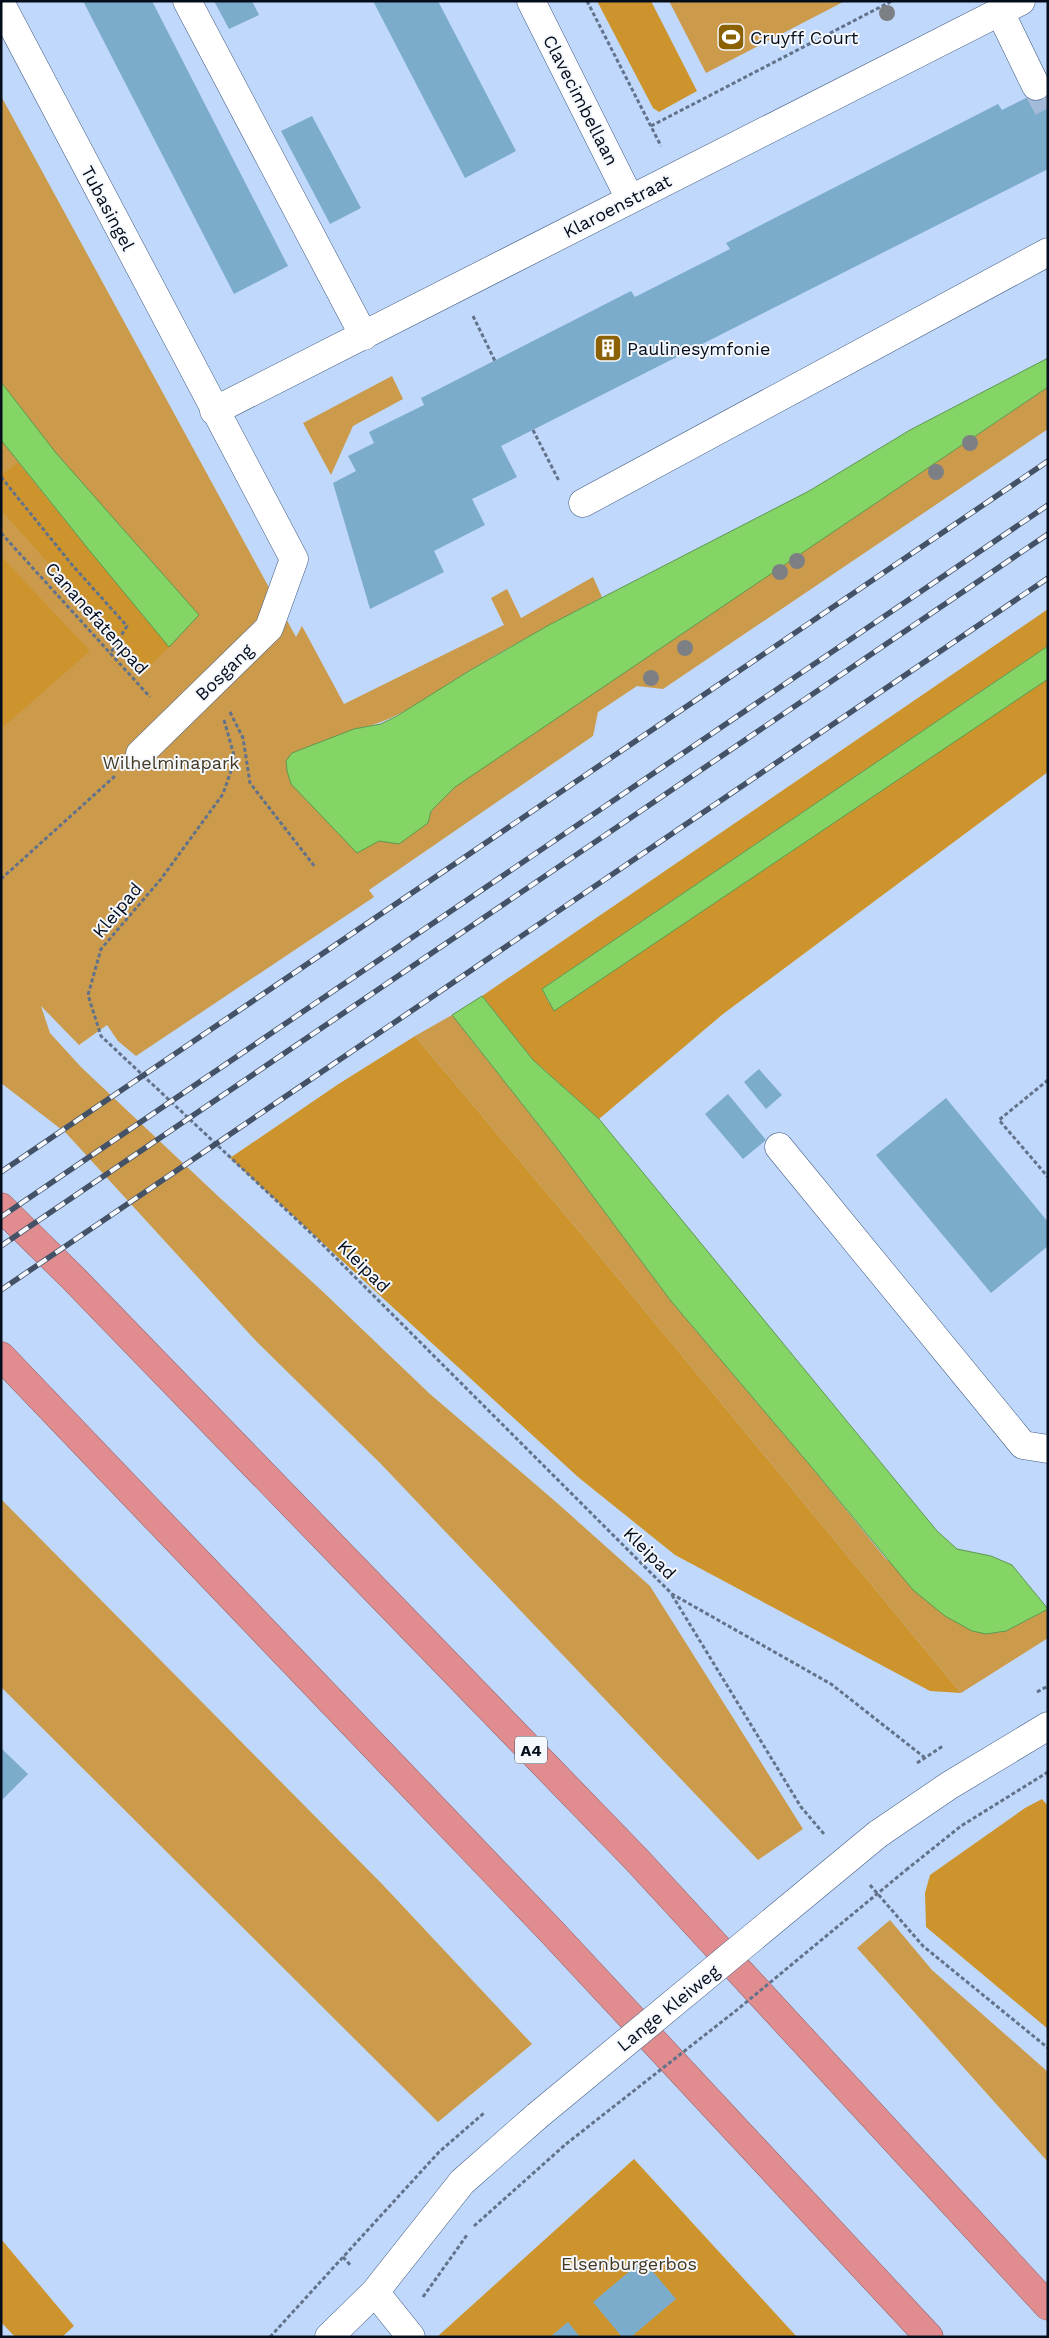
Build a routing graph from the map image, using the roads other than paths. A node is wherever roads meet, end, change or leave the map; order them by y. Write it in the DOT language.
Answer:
graph roads {
  1 [pos="187,1"];
  2 [pos="532,1"];
  3 [pos="1,4"];
  4 [pos="1010,7"];
  5 [pos="1036,86"];
  6 [pos="630,199"];
  7 [pos="1048,252"];
  8 [pos="364,336"];
  9 [pos="214,412"];
  10 [pos="584,503"];
  11 [pos="140,754"];
  12 [pos="779,1147"];
  13 [pos="1,1207"];
  14 [pos="1,1356"];
  15 [pos="1048,1450"];
  16 [pos="1048,1726"];
  17 [pos="375,2292"];
  18 [pos="1048,2306"];
  19 [pos="407,2331"];
  20 [pos="329,2337"];
  21 [pos="929,2337"];
  1 -- 8 [label="street"];
  2 -- 6 [label="street, Clavecimbellaan"];
  3 -- 9 [label="street, Tubasingel"];
  4 -- 5 [label="street"];
  4 -- 6 [label="street, Klaroenstraat"];
  6 -- 8 [label="street, Klaroenstraat"];
  7 -- 10 [label="street"];
  8 -- 9 [label="street, Klaroenstraat"];
  9 -- 11 [label="street, Bosgang"];
  12 -- 15 [label="street"];
  13 -- 18 [label="highway, A4"];
  14 -- 21 [label="highway"];
  16 -- 17 [label="street, Lange Kleiweg, bridge"];
  17 -- 19 [label="street"];
  17 -- 20 [label="street, Lange Kleiweg"];
}
